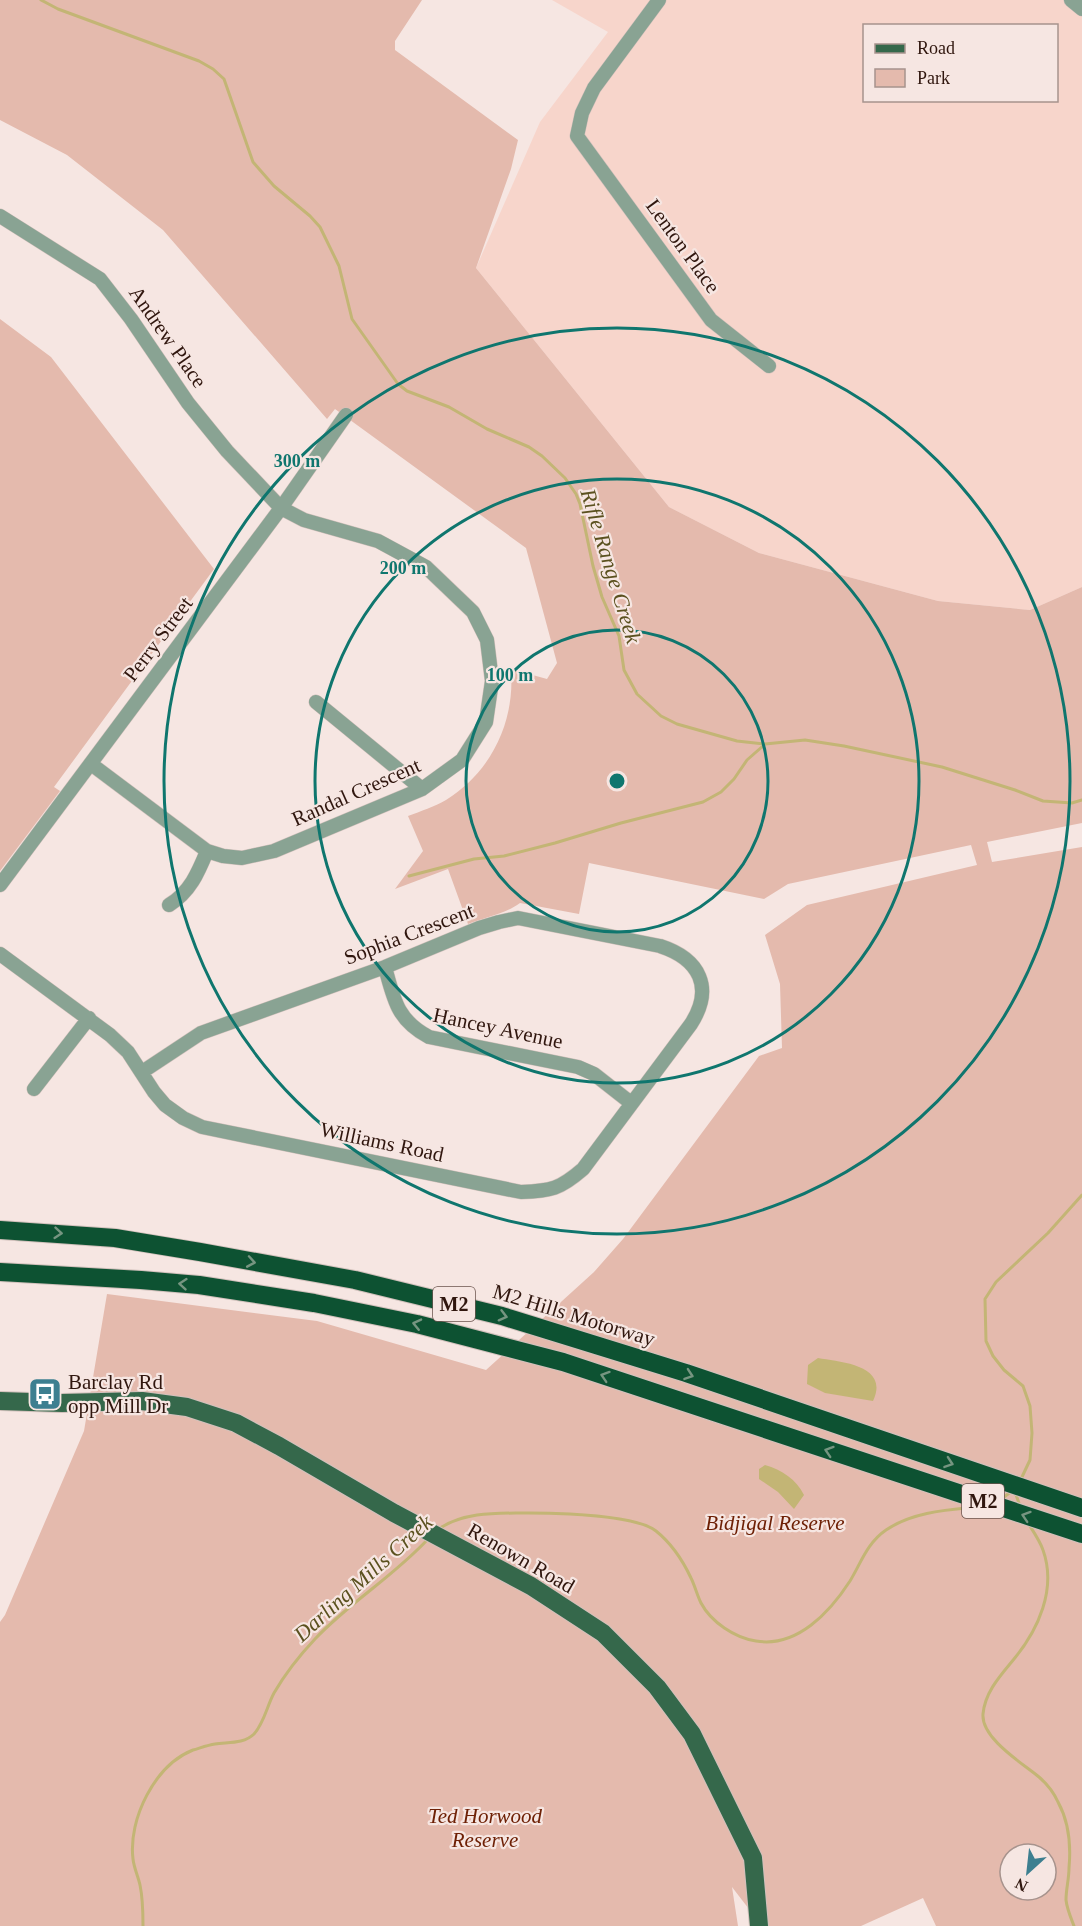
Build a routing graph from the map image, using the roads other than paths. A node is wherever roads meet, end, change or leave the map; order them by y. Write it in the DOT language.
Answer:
graph roads {
  1 [pos="659,0"];
  2 [pos="1071,0"];
  3 [pos="1082,9"];
  4 [pos="0,216"];
  5 [pos="770,366"];
  6 [pos="346,415"];
  7 [pos="280,508"];
  8 [pos="316,702"];
  9 [pos="91,764"];
  10 [pos="422,789"];
  11 [pos="207,851"];
  12 [pos="0,885"];
  13 [pos="169,905"];
  14 [pos="0,954"];
  15 [pos="385,967"];
  16 [pos="698,974"];
  17 [pos="89,1018"];
  18 [pos="142,1072"];
  19 [pos="34,1089"];
  20 [pos="631,1103"];
  21 [pos="0,1230"];
  22 [pos="0,1272"];
  23 [pos="0,1401"];
  24 [pos="1082,1508"];
  25 [pos="1082,1534"];
  26 [pos="759,1926"];
  1 -- 5 [label="street, Lenton Place"];
  2 -- 3 [label="street"];
  4 -- 7 [label="street, Andrew Place"];
  6 -- 7 [label="street, Perry Street"];
  7 -- 9 [label="street, Perry Street"];
  7 -- 10 [label="street, Randal Crescent"];
  8 -- 10 [label="street"];
  9 -- 11 [label="street, Randal Crescent"];
  9 -- 12 [label="street, Perry Street"];
  10 -- 11 [label="street, Randal Crescent"];
  11 -- 13 [label="street"];
  14 -- 17 [label="street, Williams Road"];
  15 -- 16 [label="street, Sophia Crescent"];
  15 -- 18 [label="street, Sophia Crescent"];
  15 -- 20 [label="street, Hancey Avenue"];
  16 -- 20 [label="street, Williams Road"];
  17 -- 18 [label="street, Williams Road"];
  17 -- 19 [label="street"];
  18 -- 20 [label="street, Williams Road"];
  21 -- 24 [label="highway, M2 Hills Motorway / M2, one-way"];
  25 -- 22 [label="highway, M2, one-way"];
  23 -- 26 [label="main road, Renown Road"];
}
